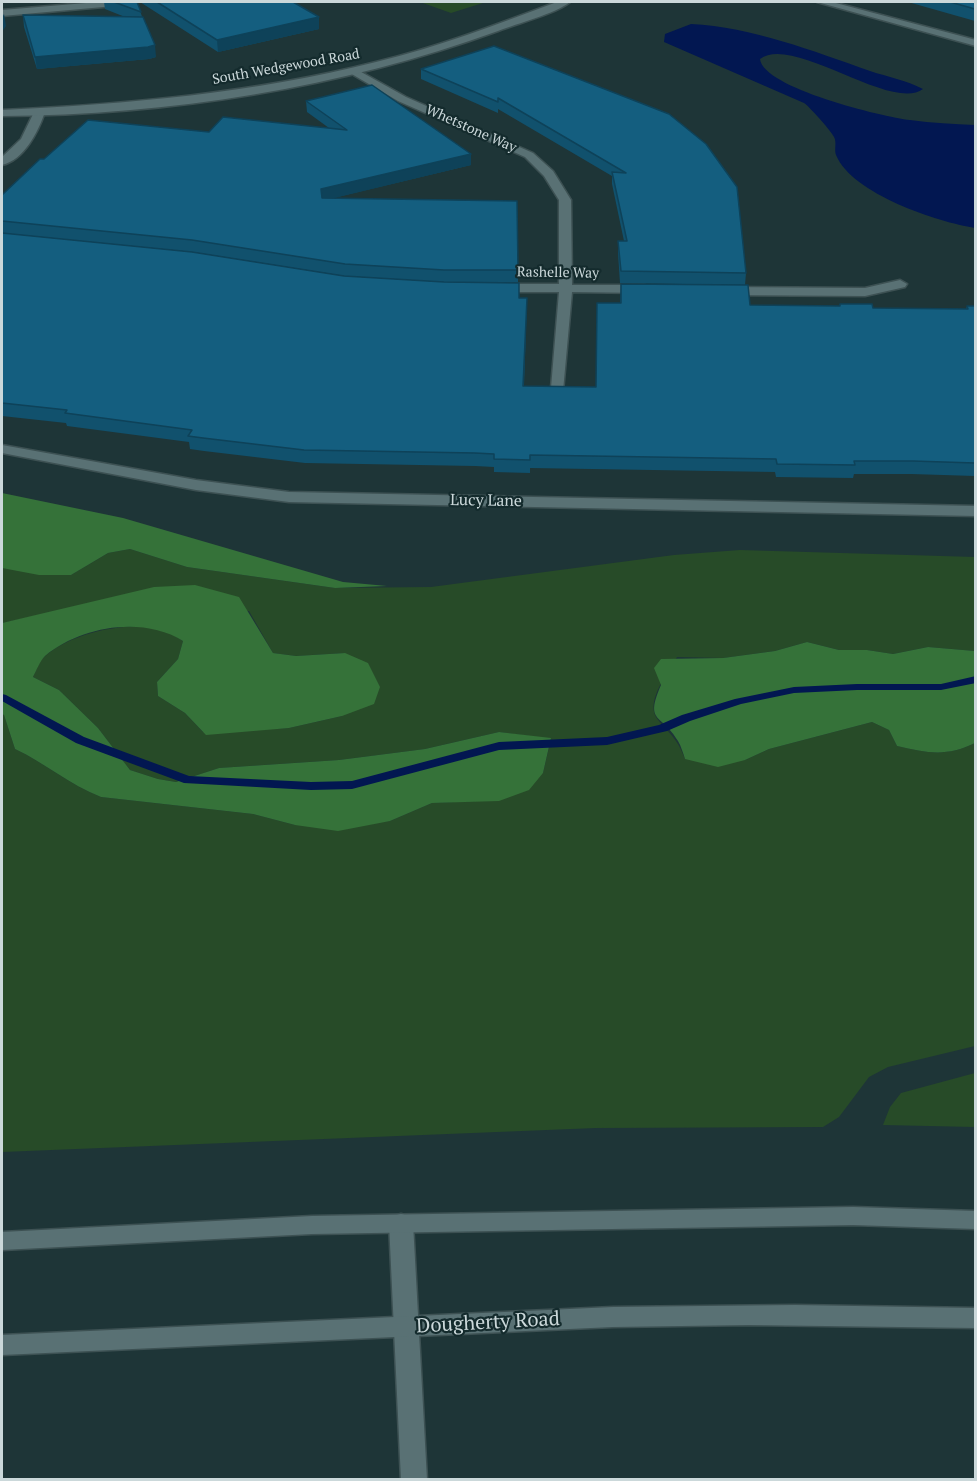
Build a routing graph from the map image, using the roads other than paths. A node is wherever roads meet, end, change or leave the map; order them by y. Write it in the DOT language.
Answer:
graph roads {
  1 [pos="126,2"];
  2 [pos="566,2"];
  3 [pos="822,2"];
  4 [pos="2,13"];
  5 [pos="975,43"];
  6 [pos="354,71"];
  7 [pos="39,112"];
  8 [pos="2,114"];
  9 [pos="2,162"];
  10 [pos="900,284"];
  11 [pos="480,288"];
  12 [pos="564,288"];
  13 [pos="660,290"];
  14 [pos="708,291"];
  15 [pos="558,388"];
  16 [pos="2,449"];
  17 [pos="975,511"];
  18 [pos="975,1220"];
  19 [pos="401,1223"];
  20 [pos="2,1240"];
  21 [pos="975,1318"];
  22 [pos="407,1328"];
  23 [pos="2,1345"];
  24 [pos="414,1479"];
  1 -- 4 [label="street"];
  2 -- 6 [label="street, South Wedgewood Road"];
  3 -- 5 [label="street"];
  6 -- 7 [label="street, South Wedgewood Road"];
  6 -- 12 [label="street, Whetstone Way"];
  7 -- 8 [label="street, South Wedgewood Road"];
  7 -- 9 [label="street"];
  10 -- 14 [label="street"];
  11 -- 12 [label="street, Rashelle Way"];
  12 -- 13 [label="street, Rashelle Way"];
  12 -- 15 [label="street, Whetstone Way"];
  16 -- 17 [label="street, Lucy Lane"];
  18 -- 19 [label="street"];
  19 -- 20 [label="street"];
  19 -- 22 [label="street"];
  21 -- 22 [label="street, Dougherty Road"];
  22 -- 23 [label="street, Dougherty Road"];
  22 -- 24 [label="street"];
}
